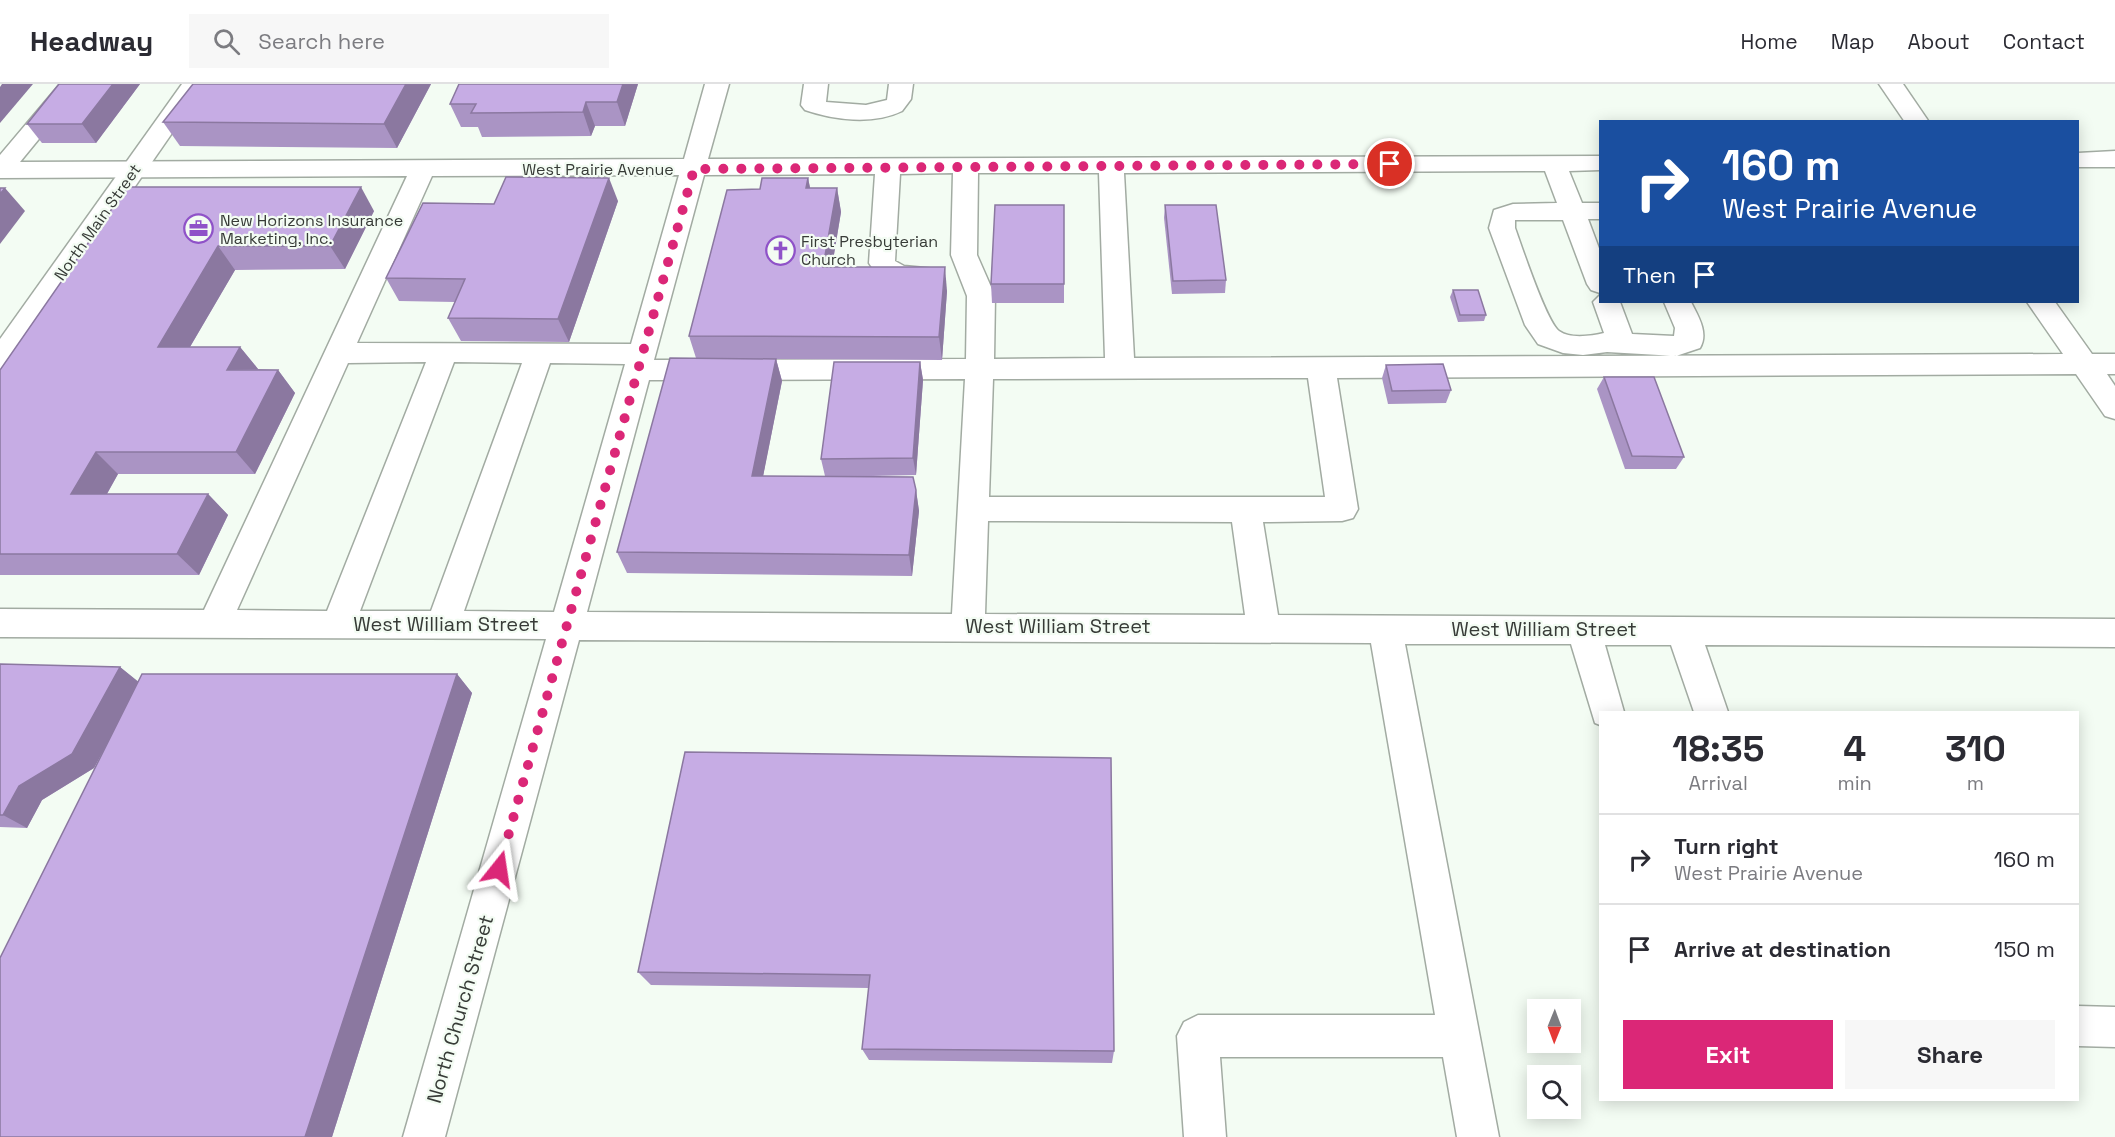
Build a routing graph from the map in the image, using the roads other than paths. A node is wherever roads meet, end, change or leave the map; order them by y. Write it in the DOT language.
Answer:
graph roads {
  1 [pos="72,84"];
  2 [pos="194,84"];
  3 [pos="717,84"];
  4 [pos="816,84"];
  5 [pos="901,84"];
  6 [pos="1891,84"];
  7 [pos="1916,120"];
  8 [pos="2115,159"];
  9 [pos="2079,160"];
  10 [pos="1554,163"];
  11 [pos="1599,163"];
  12 [pos="1111,166"];
  13 [pos="888,167"];
  14 [pos="966,167"];
  15 [pos="135,169"];
  16 [pos="423,169"];
  17 [pos="694,169"];
  18 [pos="1,170"];
  19 [pos="1572,210"];
  20 [pos="1599,211"];
  21 [pos="970,274"];
  22 [pos="1599,282"];
  23 [pos="1607,303"];
  24 [pos="1678,303"];
  25 [pos="2042,303"];
  26 [pos="1609,343"];
  27 [pos="444,352"];
  28 [pos="540,352"];
  29 [pos="339,353"];
  30 [pos="0,360"];
  31 [pos="641,362"];
  32 [pos="2085,364"];
  33 [pos="2115,364"];
  34 [pos="1322,368"];
  35 [pos="979,370"];
  36 [pos="1120,370"];
  37 [pos="2115,408"];
  38 [pos="975,510"];
  39 [pos="1246,510"];
  40 [pos="0,623"];
  41 [pos="215,623"];
  42 [pos="338,624"];
  43 [pos="443,624"];
  44 [pos="567,624"];
  45 [pos="968,626"];
  46 [pos="1263,627"];
  47 [pos="1385,628"];
  48 [pos="1584,629"];
  49 [pos="1683,630"];
  50 [pos="2115,633"];
  51 [pos="1607,711"];
  52 [pos="1711,711"];
  53 [pos="2079,1026"];
  54 [pos="2115,1027"];
  55 [pos="1459,1036"];
  56 [pos="424,1137"];
  57 [pos="1205,1137"];
  58 [pos="1478,1137"];
  1 -- 18 [label="street"];
  2 -- 15 [label="street, North Main Street"];
  3 -- 17 [label="street, North Church Street"];
  4 -- 5 [label="street"];
  6 -- 7 [label="street"];
  8 -- 9 [label="street"];
  10 -- 11 [label="street, West Prairie Avenue"];
  10 -- 12 [label="street, West Prairie Avenue"];
  10 -- 19 [label="street"];
  12 -- 14 [label="street, West Prairie Avenue"];
  12 -- 36 [label="street"];
  13 -- 14 [label="street, West Prairie Avenue"];
  13 -- 17 [label="street, West Prairie Avenue"];
  13 -- 21 [label="street"];
  14 -- 21 [label="street"];
  15 -- 16 [label="street, West Prairie Avenue"];
  15 -- 18 [label="street, West Prairie Avenue"];
  15 -- 30 [label="street, North Main Street"];
  16 -- 17 [label="street, West Prairie Avenue"];
  16 -- 29 [label="street"];
  17 -- 31 [label="street, North Church Street"];
  19 -- 20 [label="street"];
  19 -- 22 [label="street"];
  19 -- 26 [label="street"];
  21 -- 35 [label="street"];
  23 -- 26 [label="street"];
  24 -- 26 [label="street"];
  25 -- 32 [label="street"];
  27 -- 28 [label="street"];
  27 -- 29 [label="street"];
  27 -- 42 [label="street"];
  28 -- 31 [label="street"];
  28 -- 43 [label="street"];
  29 -- 41 [label="street"];
  31 -- 35 [label="street"];
  31 -- 44 [label="street, North Church Street"];
  32 -- 33 [label="street"];
  32 -- 34 [label="street"];
  32 -- 37 [label="street"];
  34 -- 36 [label="street"];
  34 -- 39 [label="street"];
  35 -- 36 [label="street"];
  35 -- 38 [label="street"];
  38 -- 39 [label="street"];
  38 -- 45 [label="street"];
  39 -- 46 [label="street"];
  40 -- 41 [label="street, West William Street"];
  41 -- 42 [label="street, West William Street"];
  42 -- 43 [label="street, West William Street"];
  43 -- 44 [label="street, West William Street"];
  44 -- 45 [label="street, West William Street"];
  44 -- 56 [label="street, North Church Street"];
  45 -- 46 [label="street, West William Street"];
  46 -- 47 [label="street, West William Street"];
  47 -- 48 [label="street, West William Street"];
  47 -- 55 [label="street"];
  48 -- 49 [label="street, West William Street"];
  48 -- 51 [label="street"];
  49 -- 50 [label="street, West William Street"];
  49 -- 52 [label="street"];
  53 -- 54 [label="street"];
  55 -- 57 [label="street"];
  55 -- 58 [label="street"];
}
